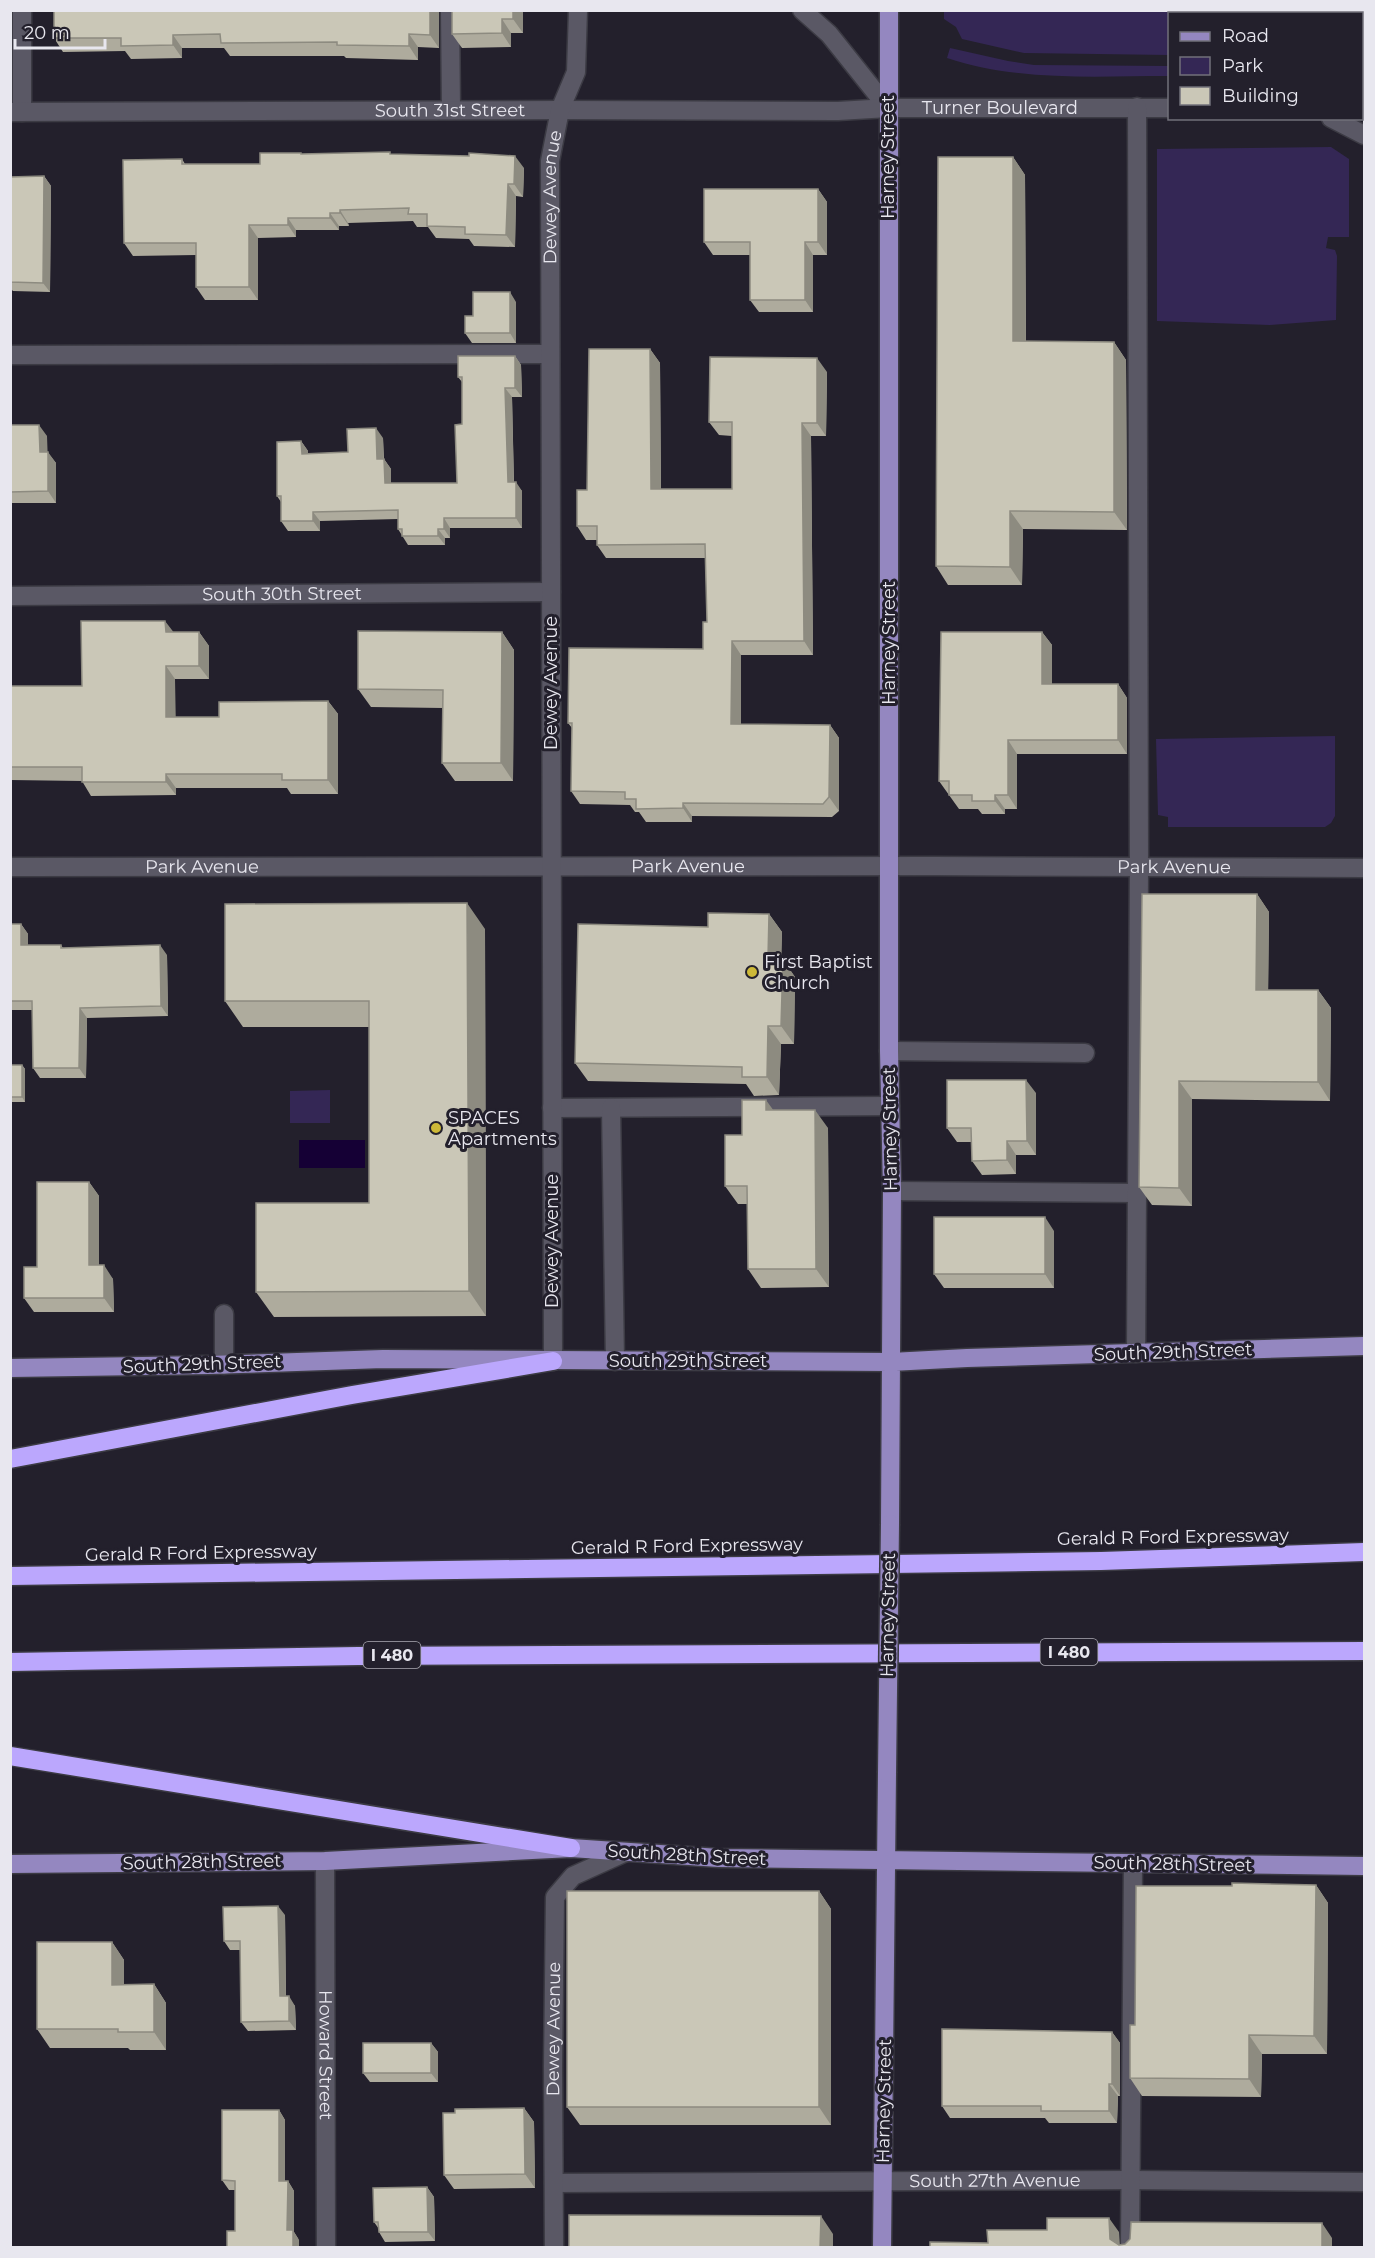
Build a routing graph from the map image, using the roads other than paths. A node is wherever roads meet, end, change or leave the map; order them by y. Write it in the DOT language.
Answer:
graph roads {
  1 [pos="22,10"];
  2 [pos="450,10"];
  3 [pos="578,10"];
  4 [pos="801,10"];
  5 [pos="889,10"];
  6 [pos="1137,107"];
  7 [pos="888,108"];
  8 [pos="1168,108"];
  9 [pos="451,110"];
  10 [pos="560,110"];
  11 [pos="16,112"];
  12 [pos="1335,120"];
  13 [pos="1365,135"];
  14 [pos="550,354"];
  15 [pos="10,355"];
  16 [pos="551,592"];
  17 [pos="10,596"];
  18 [pos="890,866"];
  19 [pos="1139,866"];
  20 [pos="10,867"];
  21 [pos="552,867"];
  22 [pos="1365,868"];
  23 [pos="889,1051"];
  24 [pos="1085,1053"];
  25 [pos="890,1106"];
  26 [pos="552,1108"];
  27 [pos="611,1108"];
  28 [pos="891,1191"];
  29 [pos="1137,1193"];
  30 [pos="224,1314"];
  31 [pos="1365,1346"];
  32 [pos="1136,1353"];
  33 [pos="553,1361"];
  34 [pos="615,1361"];
  35 [pos="891,1362"];
  36 [pos="224,1365"];
  37 [pos="10,1368"];
  38 [pos="10,1459"];
  39 [pos="1365,1552"];
  40 [pos="10,1576"];
  41 [pos="1365,1651"];
  42 [pos="10,1662"];
  43 [pos="10,1756"];
  44 [pos="571,1848"];
  45 [pos="626,1852"];
  46 [pos="886,1860"];
  47 [pos="325,1861"];
  48 [pos="10,1864"];
  49 [pos="1133,1864"];
  50 [pos="1365,1866"];
  51 [pos="1130,2180"];
  52 [pos="883,2182"];
  53 [pos="1365,2182"];
  54 [pos="554,2183"];
  55 [pos="326,2247"];
  56 [pos="554,2247"];
  57 [pos="882,2247"];
  58 [pos="1130,2247"];
  1 -- 11 [label="street"];
  2 -- 9 [label="street"];
  3 -- 10 [label="street, Dewey Avenue"];
  4 -- 7 [label="street"];
  5 -- 7 [label="main road, Harney Street"];
  6 -- 7 [label="street, Turner Boulevard"];
  6 -- 8 [label="street, Turner Boulevard"];
  6 -- 19 [label="street"];
  7 -- 10 [label="street, South 31st Street"];
  7 -- 18 [label="main road, Harney Street"];
  9 -- 10 [label="street, South 31st Street"];
  9 -- 11 [label="street, South 31st Street"];
  10 -- 14 [label="street, Dewey Avenue"];
  12 -- 13 [label="street"];
  14 -- 15 [label="street"];
  14 -- 16 [label="street, Dewey Avenue"];
  16 -- 17 [label="street, South 30th Street"];
  16 -- 21 [label="street, Dewey Avenue"];
  18 -- 19 [label="street, Park Avenue"];
  18 -- 21 [label="street, Park Avenue"];
  18 -- 23 [label="main road, Harney Street"];
  19 -- 22 [label="street, Park Avenue"];
  19 -- 29 [label="street"];
  20 -- 21 [label="street, Park Avenue"];
  21 -- 26 [label="street, Dewey Avenue"];
  23 -- 24 [label="street"];
  23 -- 25 [label="main road, Harney Street"];
  25 -- 27 [label="street"];
  25 -- 28 [label="main road, Harney Street"];
  26 -- 27 [label="street"];
  26 -- 33 [label="street, Dewey Avenue"];
  27 -- 34 [label="street"];
  28 -- 29 [label="street"];
  28 -- 35 [label="main road, Harney Street"];
  29 -- 32 [label="street"];
  30 -- 36 [label="street"];
  31 -- 32 [label="main road, South 29th Street"];
  32 -- 35 [label="main road, South 29th Street"];
  33 -- 34 [label="main road, South 29th Street"];
  33 -- 36 [label="main road, South 29th Street"];
  33 -- 38 [label="highway"];
  34 -- 35 [label="main road, South 29th Street"];
  35 -- 46 [label="main road, Harney Street, bridge"];
  36 -- 37 [label="main road, South 29th Street"];
  39 -- 40 [label="highway, Gerald R Ford Expressway"];
  41 -- 42 [label="highway, I 480"];
  43 -- 44 [label="highway"];
  44 -- 45 [label="main road, South 28th Street"];
  44 -- 47 [label="main road, South 28th Street"];
  45 -- 46 [label="main road, South 28th Street"];
  45 -- 54 [label="street, Dewey Avenue"];
  46 -- 49 [label="main road, South 28th Street"];
  46 -- 52 [label="main road, Harney Street"];
  47 -- 48 [label="main road, South 28th Street"];
  47 -- 55 [label="street, Howard Street"];
  49 -- 50 [label="main road, South 28th Street"];
  49 -- 51 [label="street"];
  51 -- 52 [label="street, South 27th Avenue"];
  51 -- 53 [label="street, South 27th Avenue"];
  51 -- 58 [label="street"];
  52 -- 54 [label="street, South 27th Avenue"];
  52 -- 57 [label="main road, Harney Street"];
  54 -- 56 [label="street, Dewey Avenue"];
}
